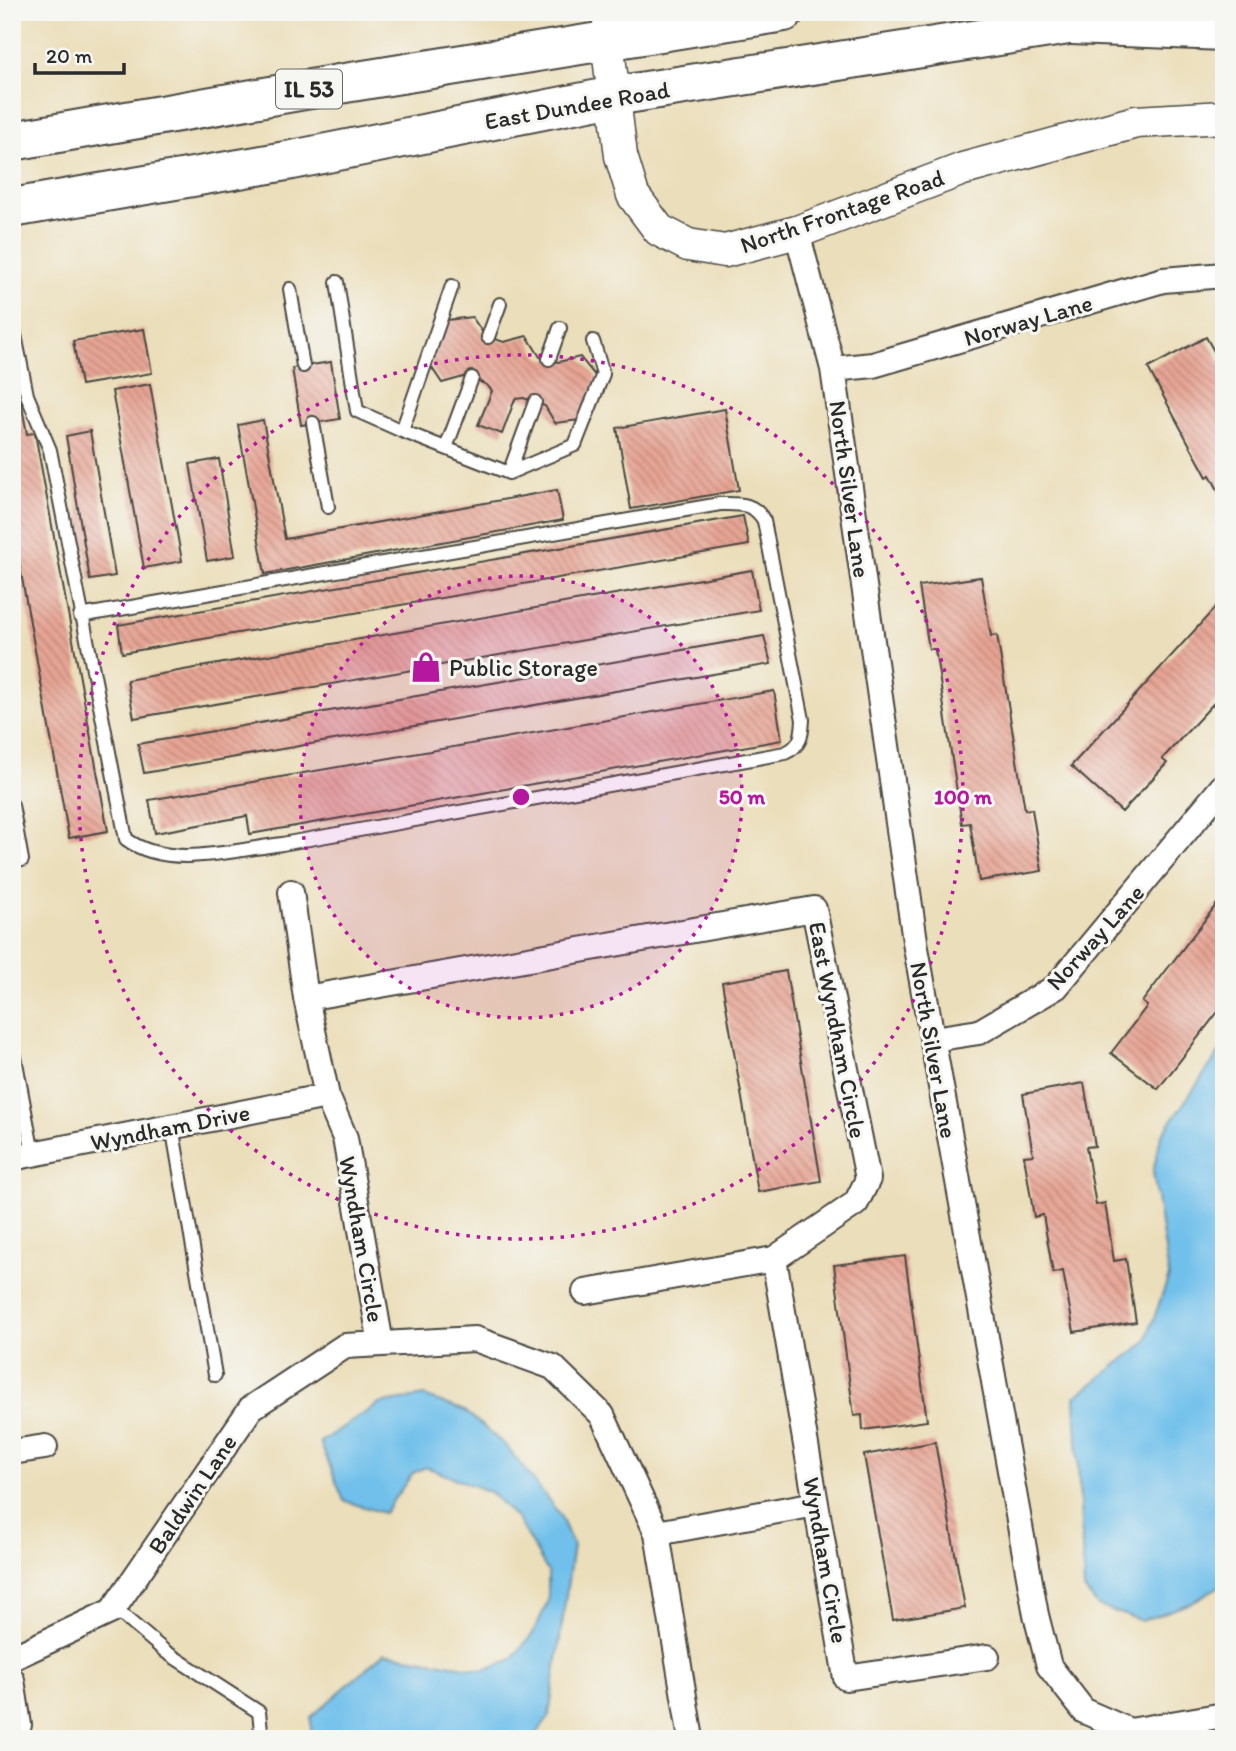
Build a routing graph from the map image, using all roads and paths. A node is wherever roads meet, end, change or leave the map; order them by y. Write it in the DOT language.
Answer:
graph roads {
  1 [pos="784,12"];
  2 [pos="1143,12"];
  3 [pos="1072,25"];
  4 [pos="606,26"];
  5 [pos="1224,31"];
  6 [pos="614,96"];
  7 [pos="1224,117"];
  8 [pos="16,138"];
  9 [pos="12,208"];
  10 [pos="797,232"];
  11 [pos="1224,275"];
  12 [pos="337,282"];
  13 [pos="453,286"];
  14 [pos="290,289"];
  15 [pos="499,304"];
  16 [pos="12,320"];
  17 [pos="560,328"];
  18 [pos="488,337"];
  19 [pos="593,341"];
  20 [pos="549,359"];
  21 [pos="303,366"];
  22 [pos="833,369"];
  23 [pos="472,379"];
  24 [pos="534,402"];
  25 [pos="313,423"];
  26 [pos="402,431"];
  27 [pos="446,448"];
  28 [pos="509,473"];
  29 [pos="328,507"];
  30 [pos="80,615"];
  31 [pos="1224,785"];
  32 [pos="12,804"];
  33 [pos="12,862"];
  34 [pos="291,892"];
  35 [pos="306,998"];
  36 [pos="933,1040"];
  37 [pos="12,1041"];
  38 [pos="327,1096"];
  39 [pos="172,1126"];
  40 [pos="23,1156"];
  41 [pos="774,1259"];
  42 [pos="585,1292"];
  43 [pos="381,1344"];
  44 [pos="215,1375"];
  45 [pos="45,1447"];
  46 [pos="12,1452"];
  47 [pos="816,1504"];
  48 [pos="657,1532"];
  49 [pos="114,1608"];
  50 [pos="987,1657"];
  51 [pos="12,1658"];
  52 [pos="12,1679"];
  53 [pos="1224,1715"];
  54 [pos="19,1725"];
  55 [pos="262,1739"];
  56 [pos="691,1739"];
  1 -- 4 [label="main road, IL 53"];
  2 -- 3 [label="main road, East Dundee Road"];
  3 -- 5 [label="main road"];
  3 -- 6 [label="main road, East Dundee Road"];
  4 -- 6 [label="street, North Frontage Road"];
  4 -- 8 [label="main road, IL 53"];
  6 -- 9 [label="main road, East Dundee Road"];
  6 -- 10 [label="street, North Frontage Road"];
  7 -- 10 [label="street, North Frontage Road"];
  10 -- 22 [label="street, North Silver Lane"];
  11 -- 22 [label="street, Norway Lane"];
  12 -- 26 [label="lane"];
  13 -- 26 [label="lane"];
  14 -- 21 [label="lane"];
  15 -- 18 [label="lane"];
  16 -- 30 [label="lane"];
  17 -- 20 [label="lane"];
  19 -- 28 [label="lane"];
  22 -- 36 [label="street, North Silver Lane"];
  23 -- 27 [label="lane"];
  24 -- 28 [label="lane"];
  25 -- 29 [label="lane"];
  26 -- 27 [label="lane"];
  27 -- 28 [label="lane"];
  30 -- 30 [label="lane"];
  31 -- 36 [label="street, Norway Lane"];
  32 -- 33 [label="lane"];
  34 -- 35 [label="street, Wyndham Circle"];
  35 -- 38 [label="street, Wyndham Circle"];
  35 -- 41 [label="street, East Wyndham Circle"];
  36 -- 53 [label="street, North Silver Lane"];
  37 -- 40 [label="lane"];
  38 -- 39 [label="street, Wyndham Drive"];
  38 -- 43 [label="street, Wyndham Circle"];
  39 -- 40 [label="street, Wyndham Drive"];
  39 -- 44 [label="lane"];
  41 -- 42 [label="street, East Wyndham Circle"];
  41 -- 47 [label="street, Wyndham Circle"];
  43 -- 48 [label="street, Wyndham Circle"];
  43 -- 49 [label="street, Baldwin Lane"];
  45 -- 46 [label="street"];
  47 -- 48 [label="street"];
  47 -- 50 [label="street, Wyndham Circle"];
  48 -- 56 [label="street, Wyndham Circle"];
  49 -- 51 [label="street, Baldwin Lane"];
  49 -- 55 [label="lane"];
  52 -- 54 [label="street"];
}
